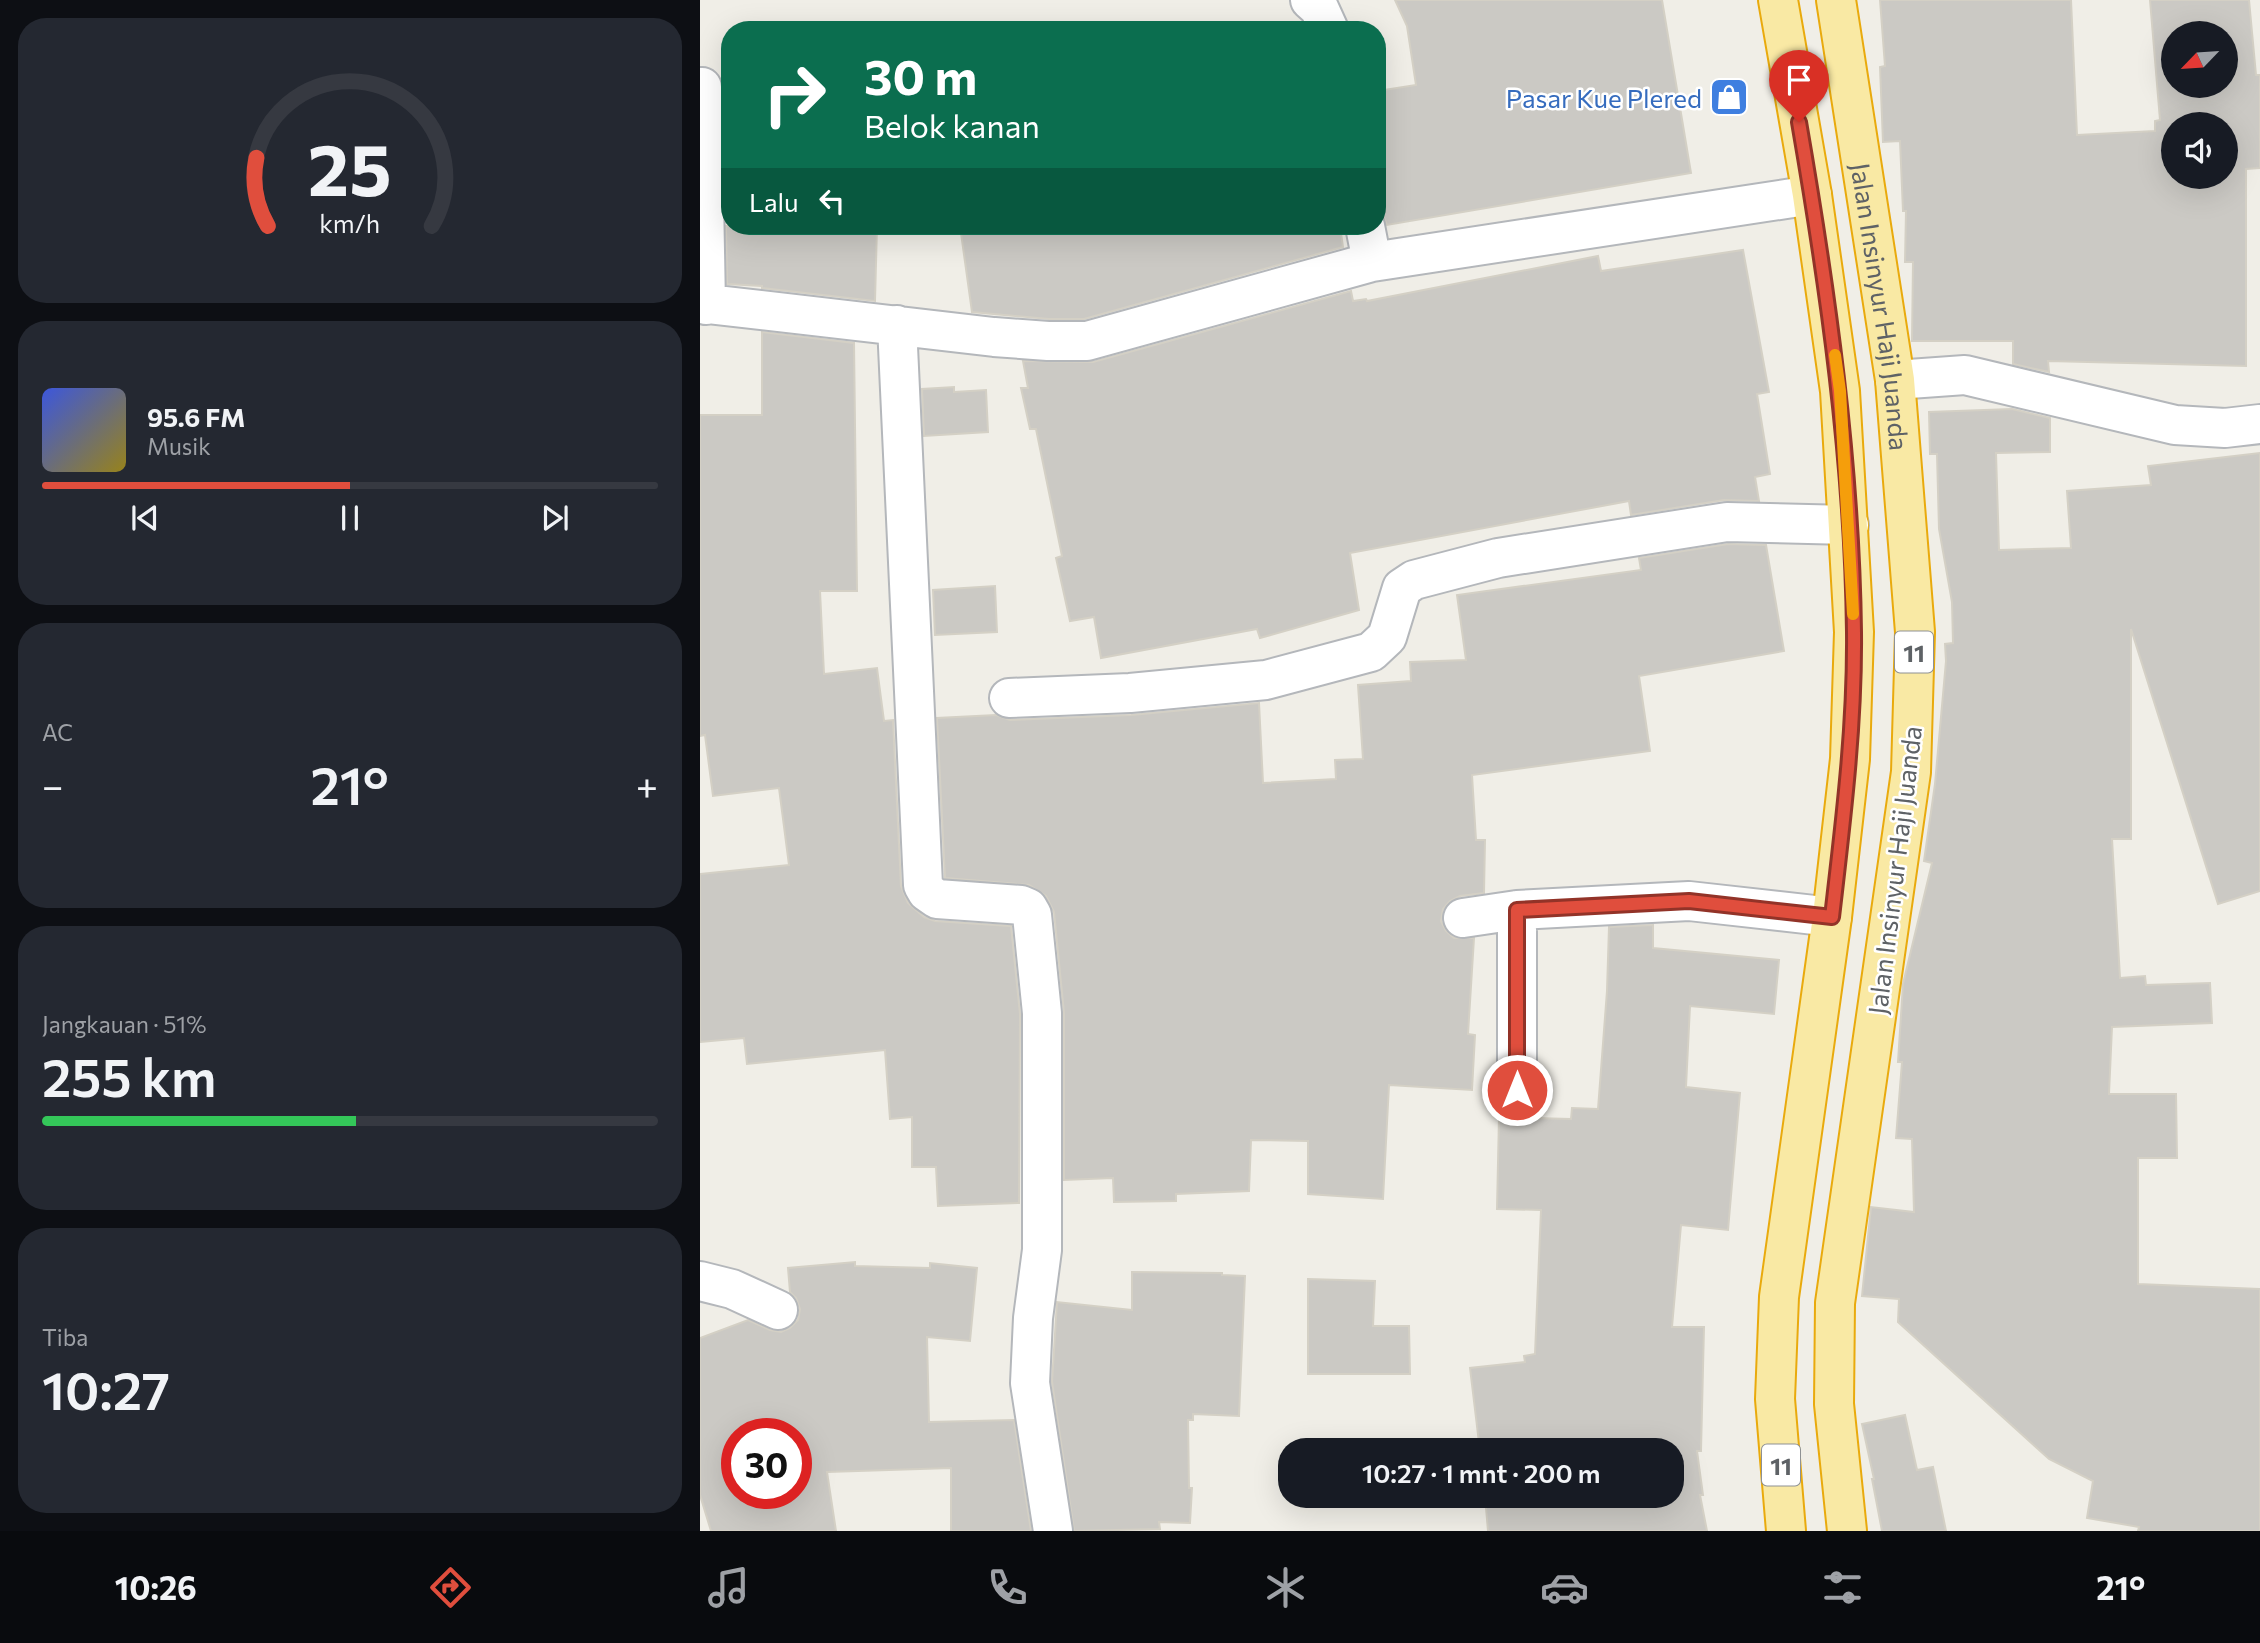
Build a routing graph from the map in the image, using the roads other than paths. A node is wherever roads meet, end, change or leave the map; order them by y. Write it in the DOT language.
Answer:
graph roads {
  1 [pos="1310,0"];
  2 [pos="1778,0"];
  3 [pos="1836,0"];
  4 [pos="1324,21"];
  5 [pos="702,87"];
  6 [pos="1812,195"];
  7 [pos="1369,244"];
  8 [pos="703,304"];
  9 [pos="897,325"];
  10 [pos="1895,380"];
  11 [pos="2260,424"];
  12 [pos="1849,525"];
  13 [pos="1009,698"];
  14 [pos="1517,910"];
  15 [pos="1832,917"];
  16 [pos="1463,918"];
  17 [pos="1517,1090"];
  18 [pos="700,1281"];
  19 [pos="778,1310"];
  20 [pos="1053,1531"];
  21 [pos="1786,1531"];
  22 [pos="1847,1531"];
  1 -- 4 [label="street"];
  2 -- 6 [label="highway, Jalan Insinyur Haji Juanda / 11"];
  3 -- 10 [label="highway, Jalan Insinyur Haji Juanda / 11"];
  5 -- 8 [label="street"];
  6 -- 7 [label="street"];
  6 -- 12 [label="highway, Jalan Insinyur Haji Juanda / 11"];
  7 -- 9 [label="street"];
  8 -- 9 [label="street"];
  9 -- 20 [label="street"];
  10 -- 11 [label="street"];
  10 -- 22 [label="highway, Jalan Insinyur Haji Juanda / 11"];
  12 -- 13 [label="street"];
  12 -- 15 [label="highway, Jalan Insinyur Haji Juanda / 11"];
  14 -- 15 [label="street"];
  14 -- 16 [label="street"];
  14 -- 17 [label="street"];
  15 -- 21 [label="highway, Jalan Insinyur Haji Juanda / 11"];
  18 -- 19 [label="street"];
}
